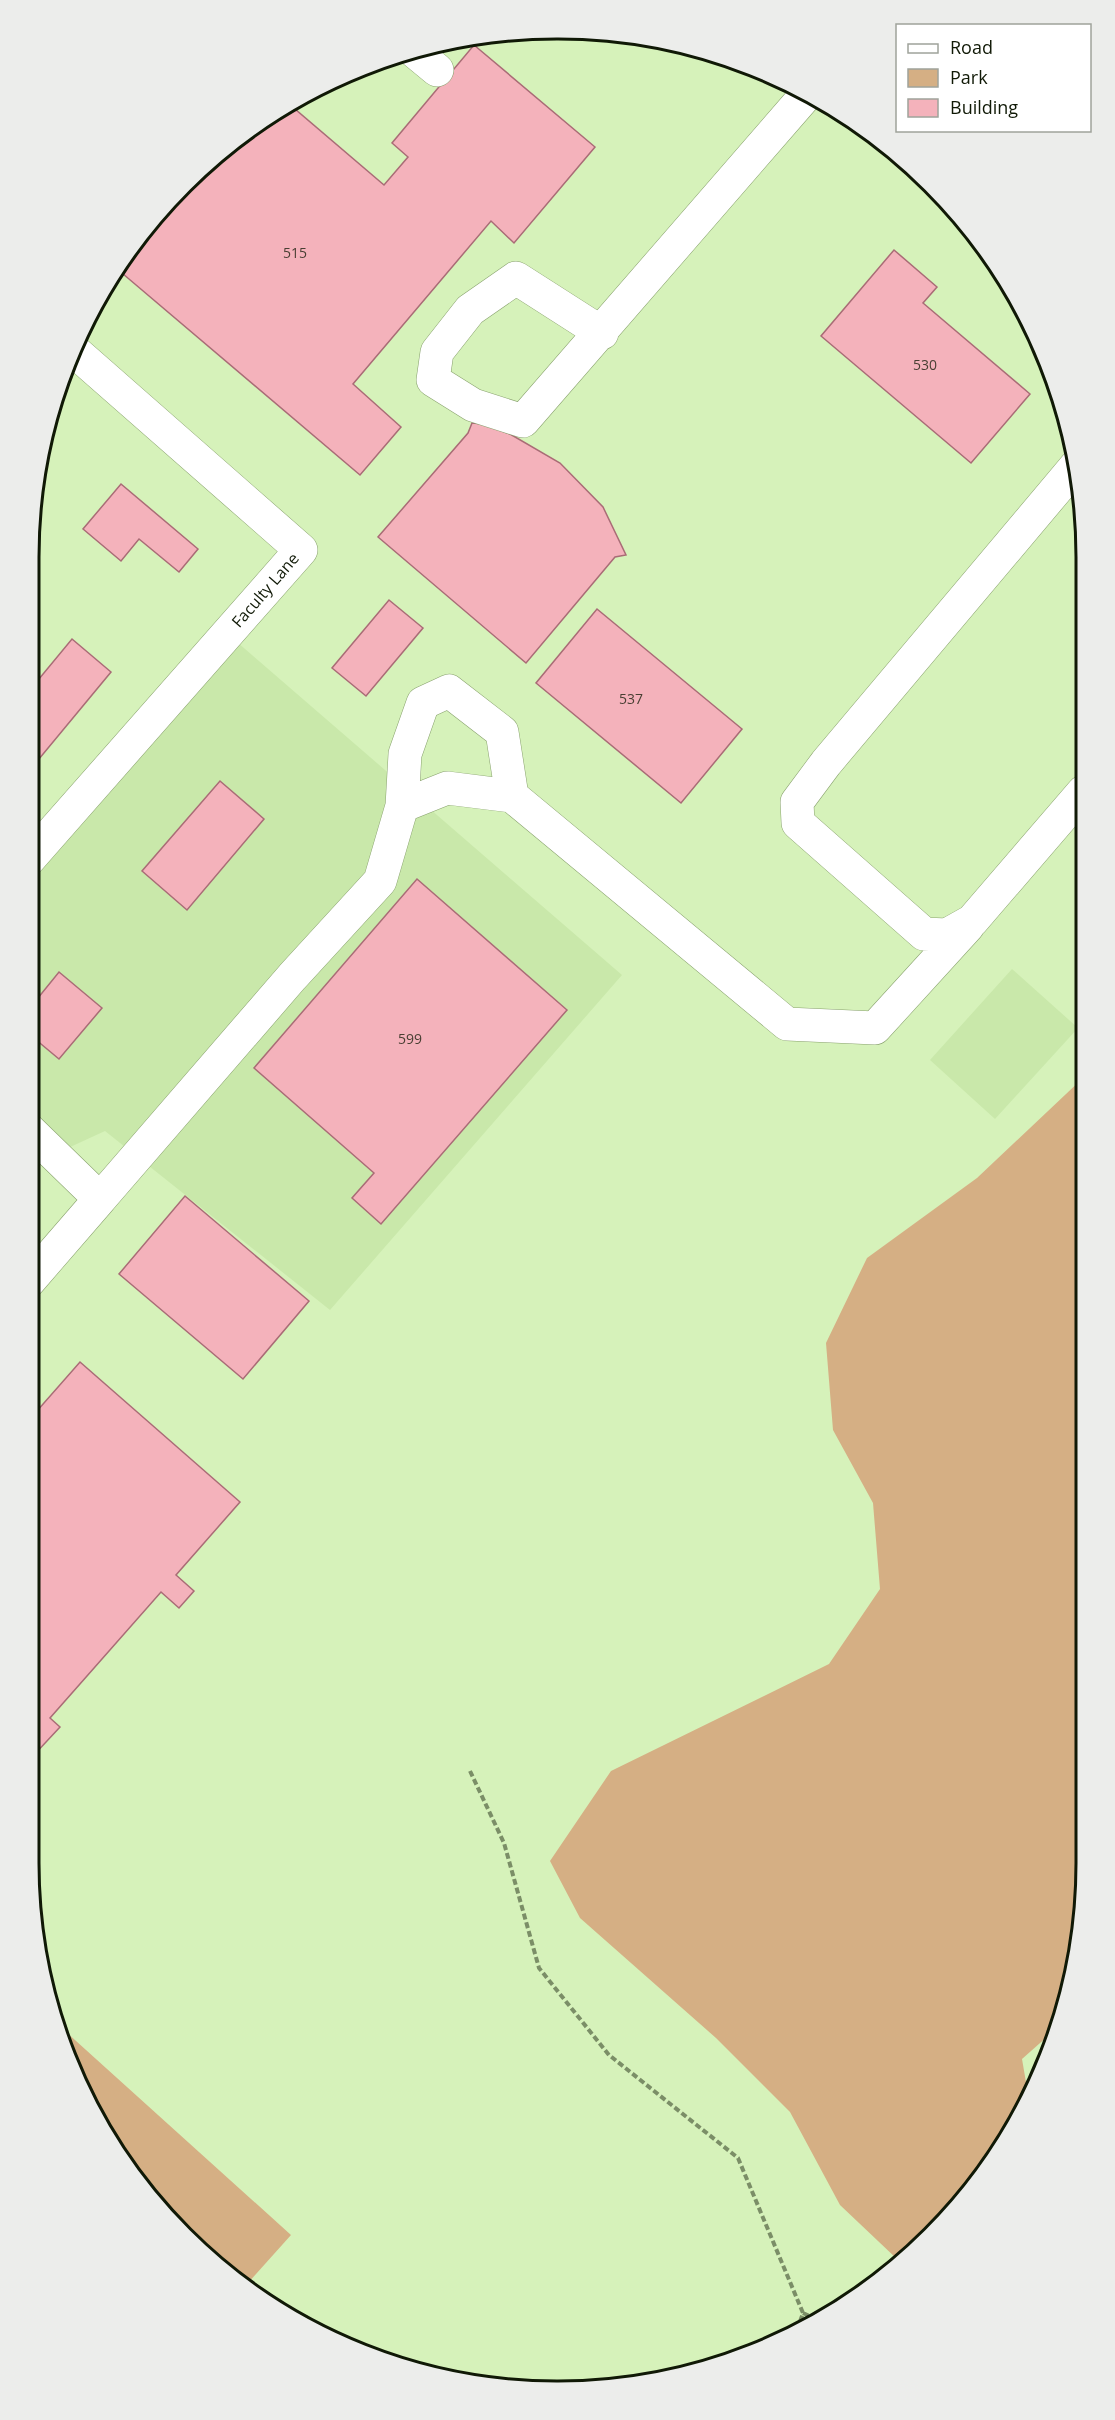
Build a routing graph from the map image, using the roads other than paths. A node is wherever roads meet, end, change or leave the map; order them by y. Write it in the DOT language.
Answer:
graph roads {
  1 [pos="802,100"];
  2 [pos="602,333"];
  3 [pos="80,356"];
  4 [pos="1069,474"];
  5 [pos="512,796"];
  6 [pos="1076,800"];
  7 [pos="402,806"];
  8 [pos="39,847"];
  9 [pos="972,921"];
  10 [pos="39,1141"];
  11 [pos="100,1199"];
  12 [pos="39,1268"];
  1 -- 2 [label="lane"];
  2 -- 2 [label="lane"];
  3 -- 8 [label="lane, Faculty Lane"];
  4 -- 9 [label="lane"];
  5 -- 7 [label="lane"];
  5 -- 7 [label="lane"];
  5 -- 9 [label="lane"];
  6 -- 9 [label="lane"];
  7 -- 11 [label="lane"];
  10 -- 11 [label="lane"];
  11 -- 12 [label="lane"];
}
